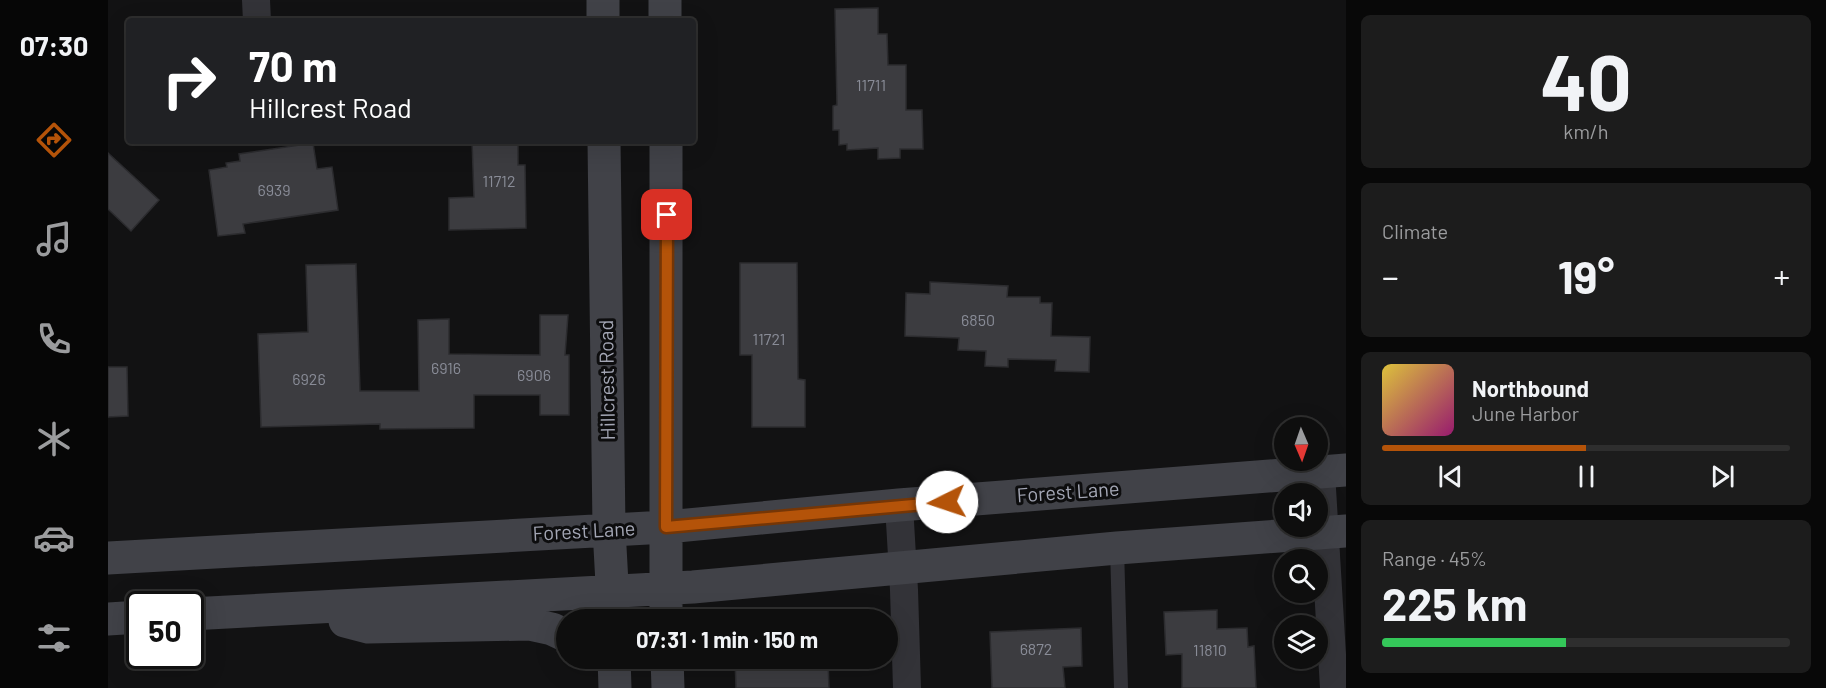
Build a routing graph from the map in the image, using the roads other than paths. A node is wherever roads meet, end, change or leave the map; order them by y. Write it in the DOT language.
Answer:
graph roads {
  1 [pos="256,0"];
  2 [pos="603,0"];
  3 [pos="665,0"];
  4 [pos="257,18"];
  5 [pos="603,18"];
  6 [pos="665,18"];
  7 [pos="604,144"];
  8 [pos="666,144"];
  9 [pos="1333,471"];
  10 [pos="899,505"];
  11 [pos="666,527"];
  12 [pos="609,529"];
  13 [pos="1336,532"];
  14 [pos="1117,548"];
  15 [pos="108,558"];
  16 [pos="903,567"];
  17 [pos="666,604"];
  18 [pos="613,606"];
  19 [pos="290,608"];
  20 [pos="204,613"];
  21 [pos="126,618"];
  22 [pos="108,619"];
  23 [pos="556,630"];
  24 [pos="667,669"];
  25 [pos="668,688"];
  26 [pos="907,688"];
  27 [pos="1121,688"];
  28 [pos="1334,688"];
  1 -- 4 [label="street"];
  2 -- 5 [label="main road"];
  3 -- 6 [label="main road"];
  7 -- 12 [label="main road, Hillcrest Road"];
  8 -- 11 [label="main road"];
  9 -- 10 [label="main road, Forest Lane"];
  9 -- 13 [label="street"];
  10 -- 11 [label="main road, Forest Lane"];
  10 -- 16 [label="street"];
  11 -- 12 [label="main road, Forest Lane"];
  11 -- 17 [label="main road"];
  12 -- 15 [label="main road, Forest Lane"];
  12 -- 18 [label="main road, Hillcrest Road"];
  13 -- 14 [label="main road"];
  13 -- 28 [label="street"];
  14 -- 16 [label="main road"];
  14 -- 27 [label="lane"];
  16 -- 17 [label="main road"];
  16 -- 26 [label="street"];
  17 -- 18 [label="main road"];
  18 -- 19 [label="main road"];
  19 -- 20 [label="main road"];
  19 -- 23 [label="main road"];
  21 -- 22 [label="main road"];
  24 -- 25 [label="main road"];
}
